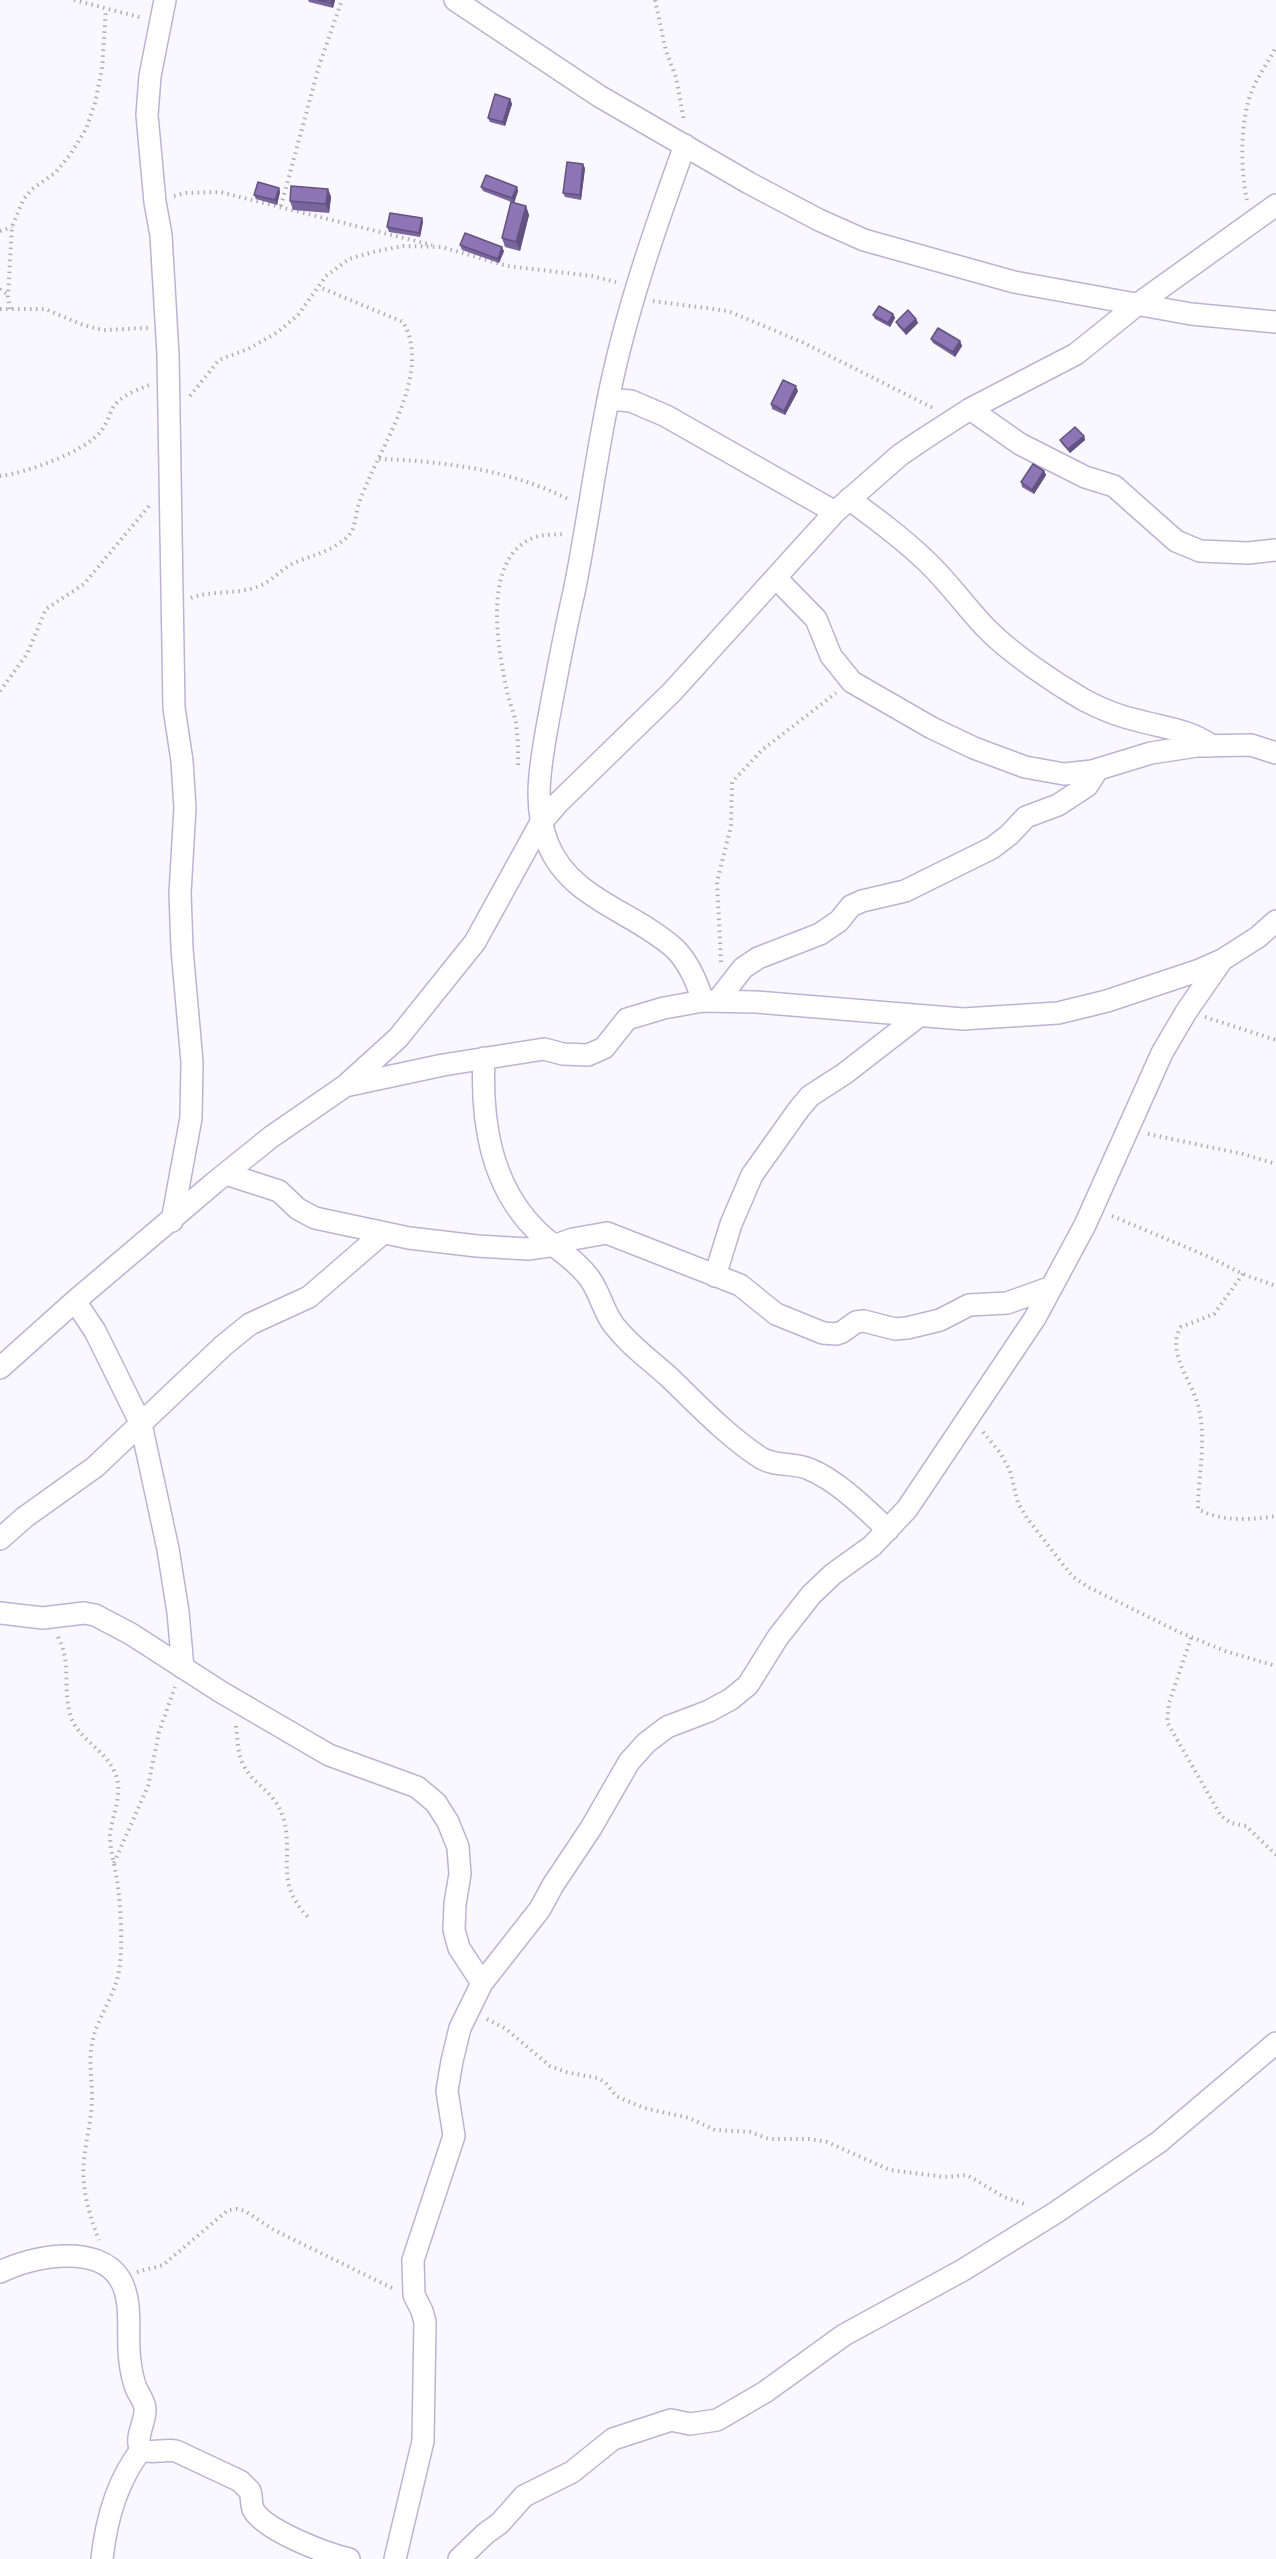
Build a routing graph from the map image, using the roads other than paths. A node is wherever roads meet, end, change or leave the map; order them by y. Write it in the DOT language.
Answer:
graph roads {
  1 [pos="165,0"];
  2 [pos="455,0"];
  3 [pos="685,146"];
  4 [pos="1276,205"];
  5 [pos="1138,304"];
  6 [pos="1276,322"];
  7 [pos="608,399"];
  8 [pos="962,414"];
  9 [pos="842,506"];
  10 [pos="1276,550"];
  11 [pos="776,578"];
  12 [pos="1212,746"];
  13 [pos="1276,753"];
  14 [pos="1098,769"];
  15 [pos="540,824"];
  16 [pos="1276,921"];
  17 [pos="1222,960"];
  18 [pos="715,998"];
  19 [pos="919,1016"];
  20 [pos="484,1058"];
  21 [pos="345,1086"];
  22 [pos="226,1174"];
  23 [pos="172,1221"];
  24 [pos="383,1233"];
  25 [pos="556,1245"];
  26 [pos="715,1276"];
  27 [pos="1052,1287"];
  28 [pos="75,1301"];
  29 [pos="0,1368"];
  30 [pos="141,1424"];
  31 [pos="888,1530"];
  32 [pos="0,1539"];
  33 [pos="0,1613"];
  34 [pos="183,1668"];
  35 [pos="482,1983"];
  36 [pos="1276,2043"];
  37 [pos="0,2271"];
  38 [pos="141,2450"];
  39 [pos="102,2559"];
  40 [pos="349,2559"];
  41 [pos="395,2559"];
  42 [pos="459,2559"];
  1 -- 23 [label="street"];
  2 -- 3 [label="street"];
  3 -- 5 [label="street"];
  3 -- 7 [label="street"];
  4 -- 5 [label="street"];
  5 -- 6 [label="street"];
  5 -- 8 [label="street"];
  7 -- 9 [label="street"];
  7 -- 15 [label="street"];
  8 -- 9 [label="street"];
  8 -- 10 [label="street"];
  9 -- 11 [label="street"];
  9 -- 12 [label="street"];
  11 -- 14 [label="street"];
  11 -- 15 [label="street"];
  12 -- 13 [label="street"];
  12 -- 14 [label="street"];
  14 -- 18 [label="street"];
  15 -- 18 [label="street"];
  15 -- 21 [label="street"];
  16 -- 17 [label="street"];
  17 -- 19 [label="street"];
  17 -- 27 [label="street"];
  18 -- 19 [label="street"];
  18 -- 20 [label="street"];
  19 -- 26 [label="street"];
  20 -- 21 [label="street"];
  20 -- 25 [label="street"];
  21 -- 22 [label="street"];
  22 -- 23 [label="street"];
  22 -- 24 [label="street"];
  23 -- 28 [label="street"];
  24 -- 25 [label="street"];
  24 -- 30 [label="street"];
  25 -- 26 [label="street"];
  25 -- 31 [label="street"];
  26 -- 27 [label="street"];
  27 -- 31 [label="street"];
  28 -- 29 [label="street"];
  28 -- 30 [label="street"];
  30 -- 32 [label="street"];
  30 -- 34 [label="street"];
  31 -- 35 [label="street"];
  33 -- 34 [label="street"];
  34 -- 35 [label="street"];
  35 -- 41 [label="street"];
  36 -- 42 [label="street"];
  37 -- 38 [label="street"];
  38 -- 39 [label="street"];
  38 -- 40 [label="street"];
}
